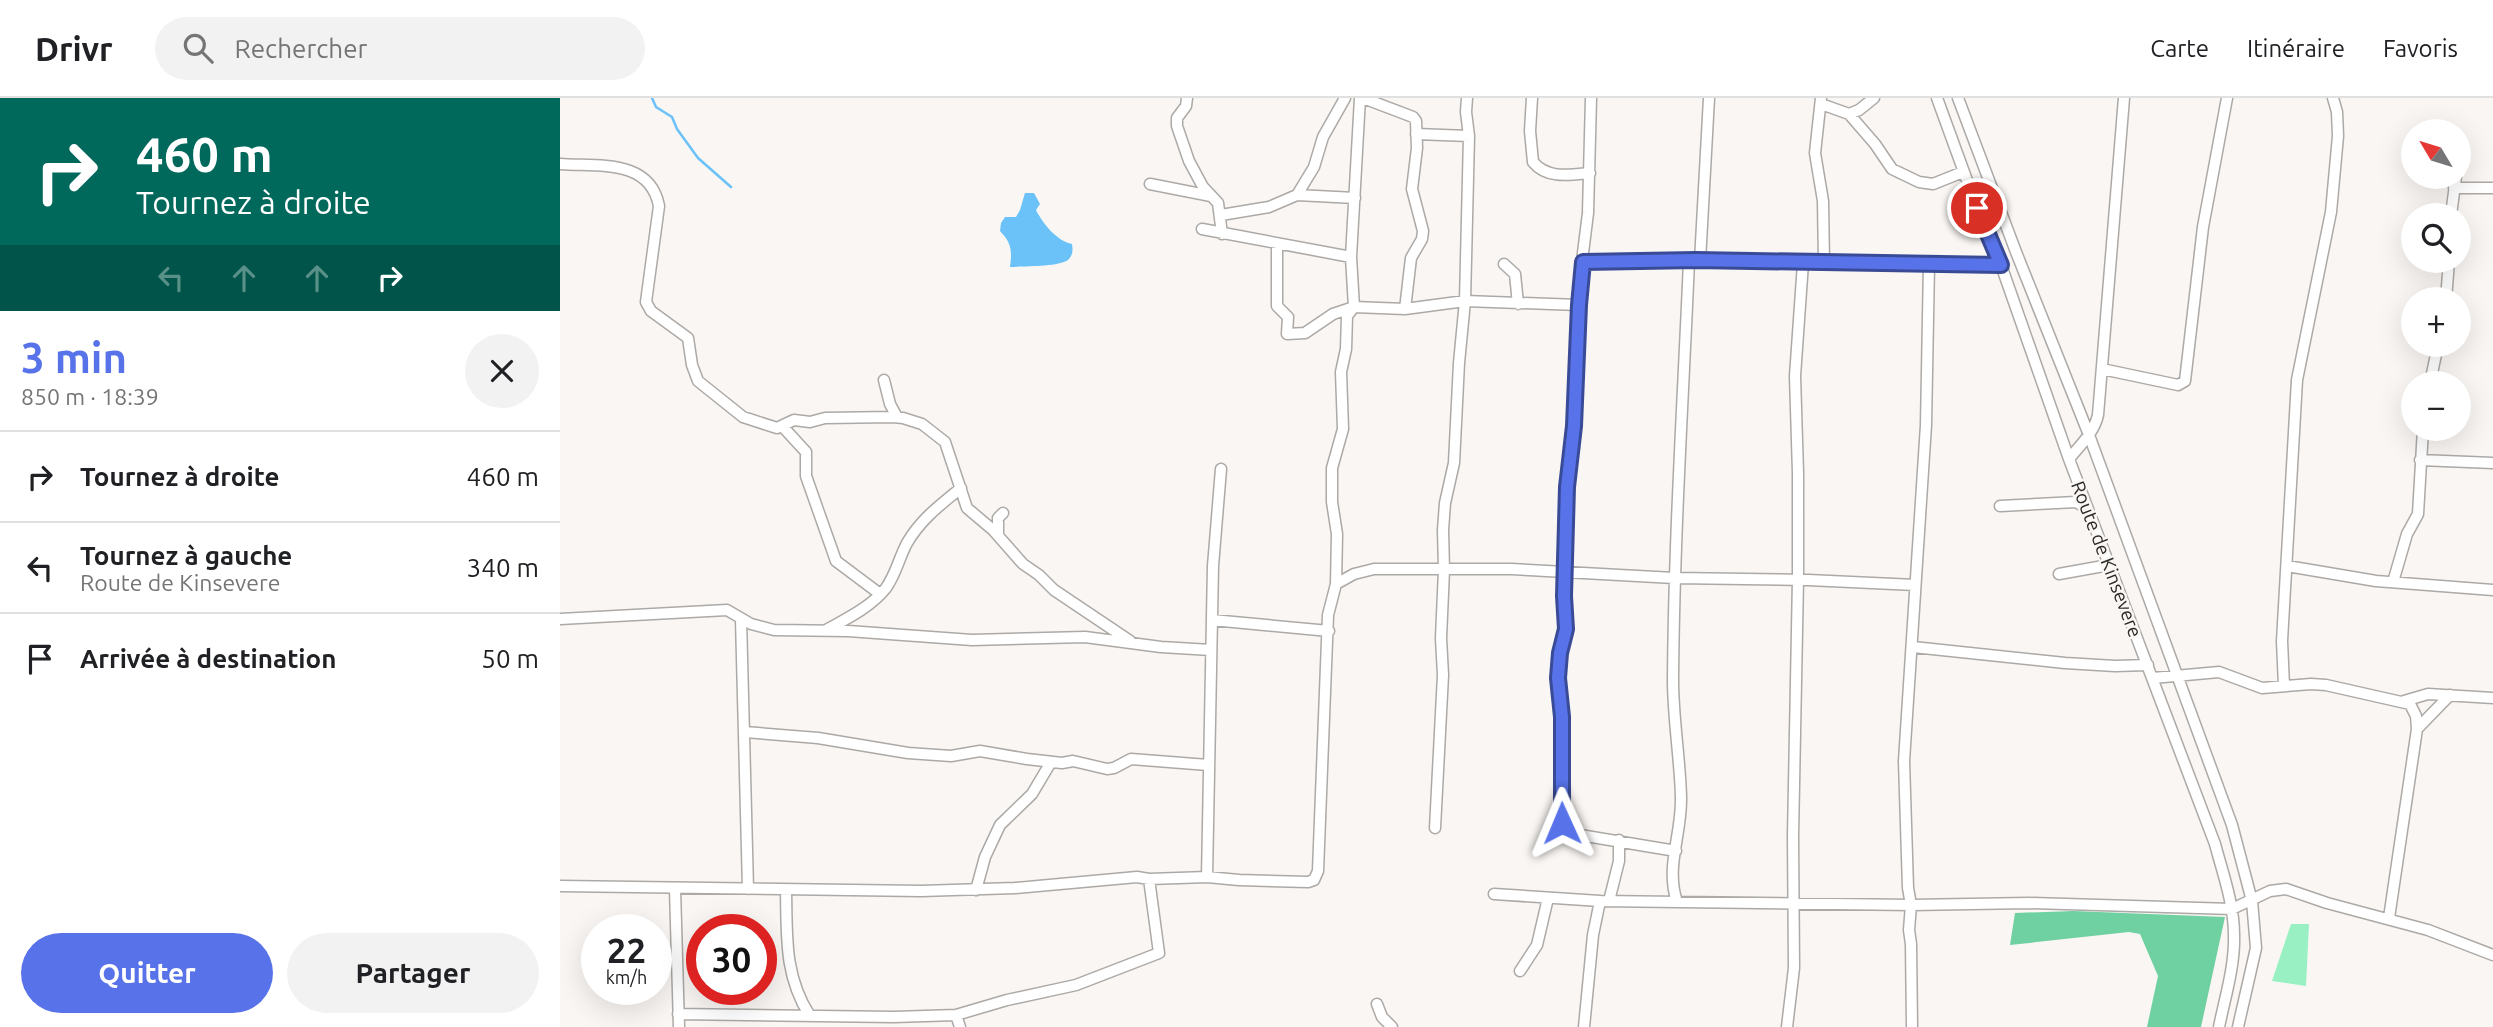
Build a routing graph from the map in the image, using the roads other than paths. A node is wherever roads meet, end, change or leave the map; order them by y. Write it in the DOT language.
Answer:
graph roads {
  1 [pos="1187,98"];
  2 [pos="1345,98"];
  3 [pos="1362,98"];
  4 [pos="1467,98"];
  5 [pos="1532,98"];
  6 [pos="1591,98"];
  7 [pos="1709,98"];
  8 [pos="1874,98"];
  9 [pos="1937,98"];
  10 [pos="1958,98"];
  11 [pos="2124,98"];
  12 [pos="2227,98"];
  13 [pos="2333,98"];
  14 [pos="2341,98"];
  15 [pos="1821,101"];
  16 [pos="2337,112"];
  17 [pos="1849,114"];
  18 [pos="1416,134"];
  19 [pos="1469,136"];
  20 [pos="560,164"];
  21 [pos="1963,172"];
  22 [pos="1590,173"];
  23 [pos="1150,184"];
  24 [pos="2471,188"];
  25 [pos="2493,188"];
  26 [pos="1297,195"];
  27 [pos="1211,197"];
  28 [pos="1355,198"];
  29 [pos="1221,215"];
  30 [pos="1202,229"];
  31 [pos="1222,234"];
  32 [pos="1277,244"];
  33 [pos="1351,257"];
  34 [pos="1695,261"];
  35 [pos="1583,262"];
  36 [pos="1802,263"];
  37 [pos="1824,263"];
  38 [pos="1504,264"];
  39 [pos="1929,264"];
  40 [pos="2001,265"];
  41 [pos="1465,301"];
  42 [pos="1518,304"];
  43 [pos="1579,305"];
  44 [pos="1354,307"];
  45 [pos="1405,309"];
  46 [pos="2102,369"];
  47 [pos="884,380"];
  48 [pos="897,417"];
  49 [pos="783,427"];
  50 [pos="2089,435"];
  51 [pos="2422,441"];
  52 [pos="2069,459"];
  53 [pos="2420,460"];
  54 [pos="2493,463"];
  55 [pos="1221,469"];
  56 [pos="961,488"];
  57 [pos="2000,506"];
  58 [pos="2088,509"];
  59 [pos="1003,513"];
  60 [pos="998,535"];
  61 [pos="2109,565"];
  62 [pos="2287,566"];
  63 [pos="1444,570"];
  64 [pos="1564,573"];
  65 [pos="2059,575"];
  66 [pos="1674,578"];
  67 [pos="1798,579"];
  68 [pos="2393,582"];
  69 [pos="1336,584"];
  70 [pos="1915,585"];
  71 [pos="2493,590"];
  72 [pos="880,594"];
  73 [pos="741,618"];
  74 [pos="560,619"];
  75 [pos="1212,620"];
  76 [pos="826,631"];
  77 [pos="1329,631"];
  78 [pos="1129,641"];
  79 [pos="1913,647"];
  80 [pos="1211,650"];
  81 [pos="2148,665"];
  82 [pos="2176,675"];
  83 [pos="2153,678"];
  84 [pos="2284,686"];
  85 [pos="2450,695"];
  86 [pos="2493,698"];
  87 [pos="2404,701"];
  88 [pos="2417,729"];
  89 [pos="745,732"];
  90 [pos="1051,762"];
  91 [pos="1208,765"];
  92 [pos="1435,828"];
  93 [pos="1619,841"];
  94 [pos="1676,852"];
  95 [pos="1207,877"];
  96 [pos="1149,879"];
  97 [pos="560,886"];
  98 [pos="675,889"];
  99 [pos="748,889"];
  100 [pos="786,890"];
  101 [pos="976,890"];
  102 [pos="1494,894"];
  103 [pos="1548,898"];
  104 [pos="1605,901"];
  105 [pos="2252,901"];
  106 [pos="1676,902"];
  107 [pos="1794,902"];
  108 [pos="1911,905"];
  109 [pos="2232,909"];
  110 [pos="2389,918"];
  111 [pos="2493,955"];
  112 [pos="1520,971"];
  113 [pos="1377,1004"];
  114 [pos="678,1014"];
  115 [pos="956,1014"];
  116 [pos="810,1016"];
  117 [pos="678,1027"];
  118 [pos="960,1027"];
  119 [pos="1392,1027"];
  120 [pos="1584,1027"];
  121 [pos="1787,1027"];
  122 [pos="1912,1027"];
  123 [pos="2219,1027"];
  124 [pos="2238,1027"];
  1 -- 27 [label="street"];
  2 -- 26 [label="street"];
  3 -- 18 [label="street"];
  3 -- 28 [label="street"];
  4 -- 19 [label="street"];
  5 -- 22 [label="street"];
  6 -- 22 [label="street"];
  7 -- 34 [label="street"];
  8 -- 17 [label="street"];
  9 -- 21 [label="street, Route de Kinsevere"];
  10 -- 50 [label="street"];
  11 -- 46 [label="street"];
  12 -- 46 [label="street"];
  13 -- 16 [label="street"];
  14 -- 16 [label="street"];
  15 -- 17 [label="street"];
  15 -- 37 [label="street"];
  16 -- 62 [label="street"];
  17 -- 21 [label="street"];
  18 -- 19 [label="street"];
  18 -- 45 [label="street"];
  19 -- 41 [label="street"];
  20 -- 49 [label="street"];
  21 -- 40 [label="street, Route de Kinsevere"];
  22 -- 35 [label="street"];
  23 -- 27 [label="street"];
  24 -- 25 [label="street"];
  26 -- 28 [label="street"];
  26 -- 29 [label="street"];
  27 -- 29 [label="street"];
  28 -- 33 [label="street"];
  29 -- 31 [label="street"];
  30 -- 31 [label="street"];
  31 -- 32 [label="street"];
  32 -- 33 [label="street"];
  32 -- 44 [label="street"];
  33 -- 44 [label="street"];
  34 -- 35 [label="street"];
  34 -- 36 [label="street"];
  34 -- 66 [label="street"];
  35 -- 43 [label="street"];
  36 -- 37 [label="street"];
  36 -- 67 [label="street"];
  37 -- 39 [label="street"];
  38 -- 42 [label="street"];
  39 -- 40 [label="street"];
  39 -- 70 [label="street"];
  40 -- 52 [label="street, Route de Kinsevere"];
  41 -- 42 [label="street"];
  41 -- 45 [label="street"];
  41 -- 63 [label="street"];
  42 -- 43 [label="street"];
  43 -- 64 [label="street"];
  44 -- 45 [label="street"];
  44 -- 69 [label="street"];
  46 -- 50 [label="street"];
  47 -- 48 [label="street"];
  48 -- 49 [label="street"];
  48 -- 56 [label="street"];
  49 -- 72 [label="street"];
  50 -- 52 [label="street"];
  50 -- 82 [label="street"];
  51 -- 53 [label="street"];
  52 -- 58 [label="street, Route de Kinsevere"];
  53 -- 54 [label="street"];
  53 -- 68 [label="street"];
  55 -- 75 [label="street"];
  56 -- 60 [label="street"];
  56 -- 72 [label="street"];
  57 -- 58 [label="street"];
  58 -- 61 [label="street, Route de Kinsevere"];
  59 -- 60 [label="street"];
  60 -- 78 [label="street"];
  61 -- 65 [label="street"];
  61 -- 81 [label="street, Route de Kinsevere"];
  62 -- 68 [label="street"];
  62 -- 84 [label="street"];
  63 -- 64 [label="street"];
  63 -- 69 [label="street"];
  63 -- 92 [label="street"];
  64 -- 66 [label="street"];
  64 -- 93 [label="street"];
  66 -- 67 [label="street"];
  66 -- 94 [label="street"];
  67 -- 70 [label="street"];
  67 -- 107 [label="street"];
  68 -- 71 [label="street"];
  69 -- 77 [label="street"];
  70 -- 79 [label="street"];
  72 -- 76 [label="street"];
  73 -- 74 [label="street"];
  73 -- 76 [label="street"];
  73 -- 89 [label="street"];
  75 -- 77 [label="street"];
  75 -- 80 [label="street"];
  76 -- 78 [label="street"];
  77 -- 95 [label="street"];
  78 -- 80 [label="street"];
  79 -- 81 [label="street"];
  79 -- 108 [label="street"];
  80 -- 91 [label="street"];
  81 -- 83 [label="street, Route de Kinsevere"];
  82 -- 83 [label="street"];
  82 -- 84 [label="street"];
  82 -- 105 [label="street"];
  83 -- 109 [label="street, Route de Kinsevere"];
  84 -- 87 [label="street"];
  85 -- 86 [label="street"];
  85 -- 87 [label="street"];
  85 -- 88 [label="street"];
  87 -- 88 [label="street"];
  88 -- 110 [label="street"];
  89 -- 90 [label="street"];
  89 -- 99 [label="street"];
  90 -- 91 [label="street"];
  90 -- 101 [label="street"];
  91 -- 95 [label="street"];
  93 -- 94 [label="street"];
  93 -- 104 [label="street"];
  94 -- 106 [label="street"];
  95 -- 96 [label="street"];
  96 -- 101 [label="street"];
  96 -- 115 [label="street"];
  97 -- 98 [label="street"];
  98 -- 99 [label="street"];
  98 -- 114 [label="street"];
  99 -- 100 [label="street"];
  100 -- 101 [label="street"];
  100 -- 116 [label="street"];
  102 -- 103 [label="street"];
  103 -- 104 [label="street"];
  103 -- 112 [label="street"];
  104 -- 106 [label="street"];
  104 -- 120 [label="street"];
  105 -- 109 [label="street"];
  105 -- 110 [label="street"];
  105 -- 124 [label="street"];
  106 -- 107 [label="street"];
  107 -- 108 [label="street"];
  107 -- 121 [label="street"];
  108 -- 109 [label="street"];
  108 -- 122 [label="street"];
  109 -- 123 [label="street, Route de Kinsevere"];
  110 -- 111 [label="street"];
  113 -- 119 [label="street"];
  114 -- 116 [label="street"];
  114 -- 117 [label="street"];
  115 -- 116 [label="street"];
  115 -- 118 [label="street"];
}
